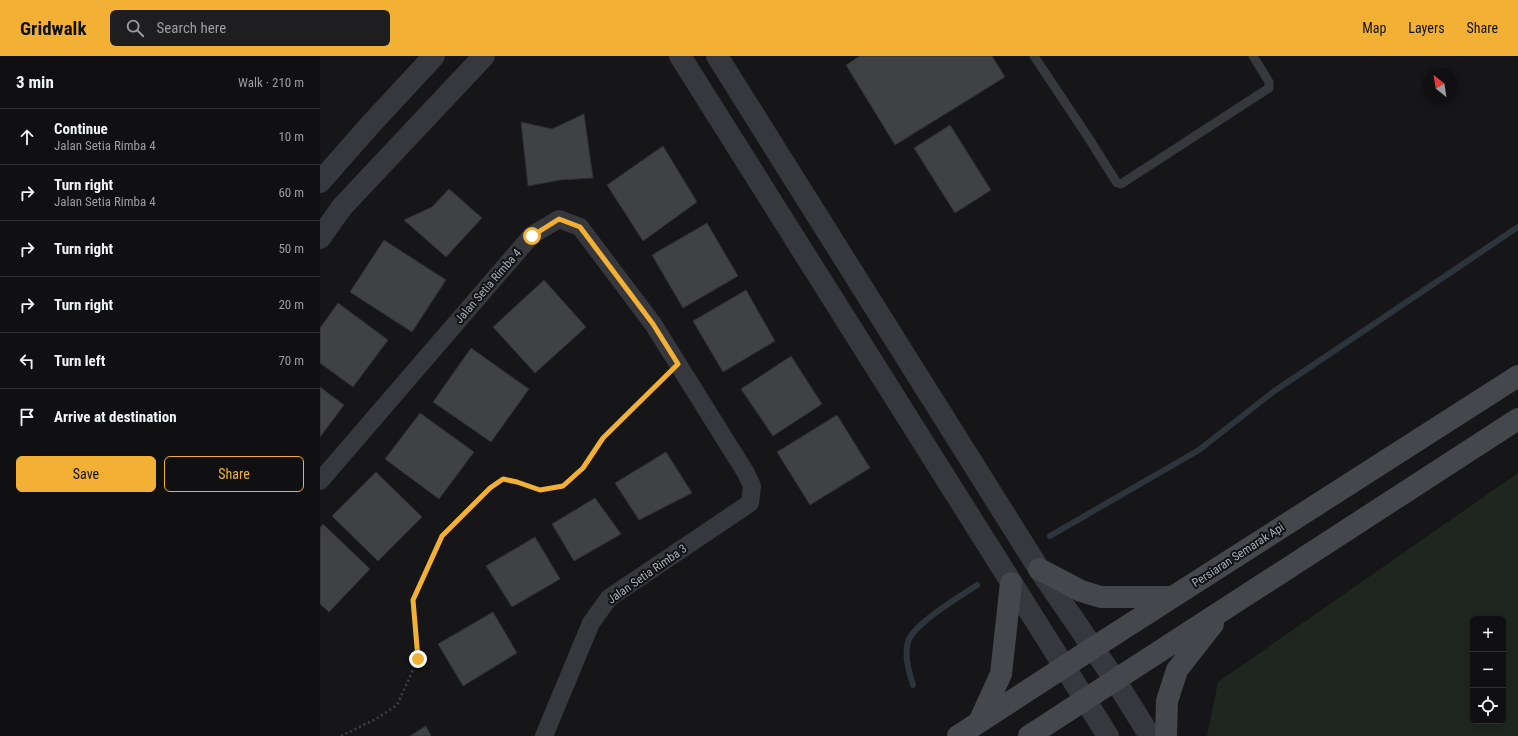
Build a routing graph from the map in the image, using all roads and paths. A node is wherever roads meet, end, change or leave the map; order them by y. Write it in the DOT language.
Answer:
graph roads {
  1 [pos="434,56"];
  2 [pos="484,56"];
  3 [pos="1034,56"];
  4 [pos="1253,56"];
  5 [pos="678,57"];
  6 [pos="721,60"];
  7 [pos="320,182"];
  8 [pos="320,238"];
  9 [pos="678,364"];
  10 [pos="1518,376"];
  11 [pos="1518,419"];
  12 [pos="320,481"];
  13 [pos="750,503"];
  14 [pos="1039,569"];
  15 [pos="1011,583"];
  16 [pos="1172,597"];
  17 [pos="1225,609"];
  18 [pos="1093,648"];
  19 [pos="1063,667"];
  20 [pos="1115,680"];
  21 [pos="1084,700"];
  22 [pos="979,722"];
  23 [pos="341,736"];
  24 [pos="544,736"];
  25 [pos="958,736"];
  26 [pos="1029,736"];
  27 [pos="1108,736"];
  28 [pos="1150,736"];
  29 [pos="1166,736"];
  1 -- 7 [label="street"];
  2 -- 8 [label="street"];
  3 -- 4 [label="lane"];
  5 -- 15 [label="street"];
  6 -- 14 [label="street"];
  9 -- 12 [label="street, Jalan Setia Rimba 4"];
  9 -- 13 [label="street, Jalan Setia Rimba 4"];
  9 -- 23 [label="path"];
  10 -- 16 [label="main road, Persiaran Semarak Api"];
  11 -- 17 [label="main road"];
  13 -- 24 [label="street, Jalan Setia Rimba 3"];
  14 -- 16 [label="main road"];
  14 -- 18 [label="street"];
  15 -- 19 [label="street"];
  15 -- 22 [label="main road"];
  16 -- 18 [label="main road, Persiaran Semarak Api"];
  17 -- 20 [label="main road"];
  17 -- 29 [label="main road"];
  18 -- 19 [label="main road, Persiaran Semarak Api"];
  18 -- 20 [label="street"];
  19 -- 21 [label="street"];
  19 -- 22 [label="main road, Persiaran Semarak Api"];
  20 -- 21 [label="main road"];
  20 -- 28 [label="street"];
  21 -- 26 [label="main road"];
  21 -- 27 [label="street"];
  22 -- 25 [label="main road, Persiaran Semarak Api"];
}
